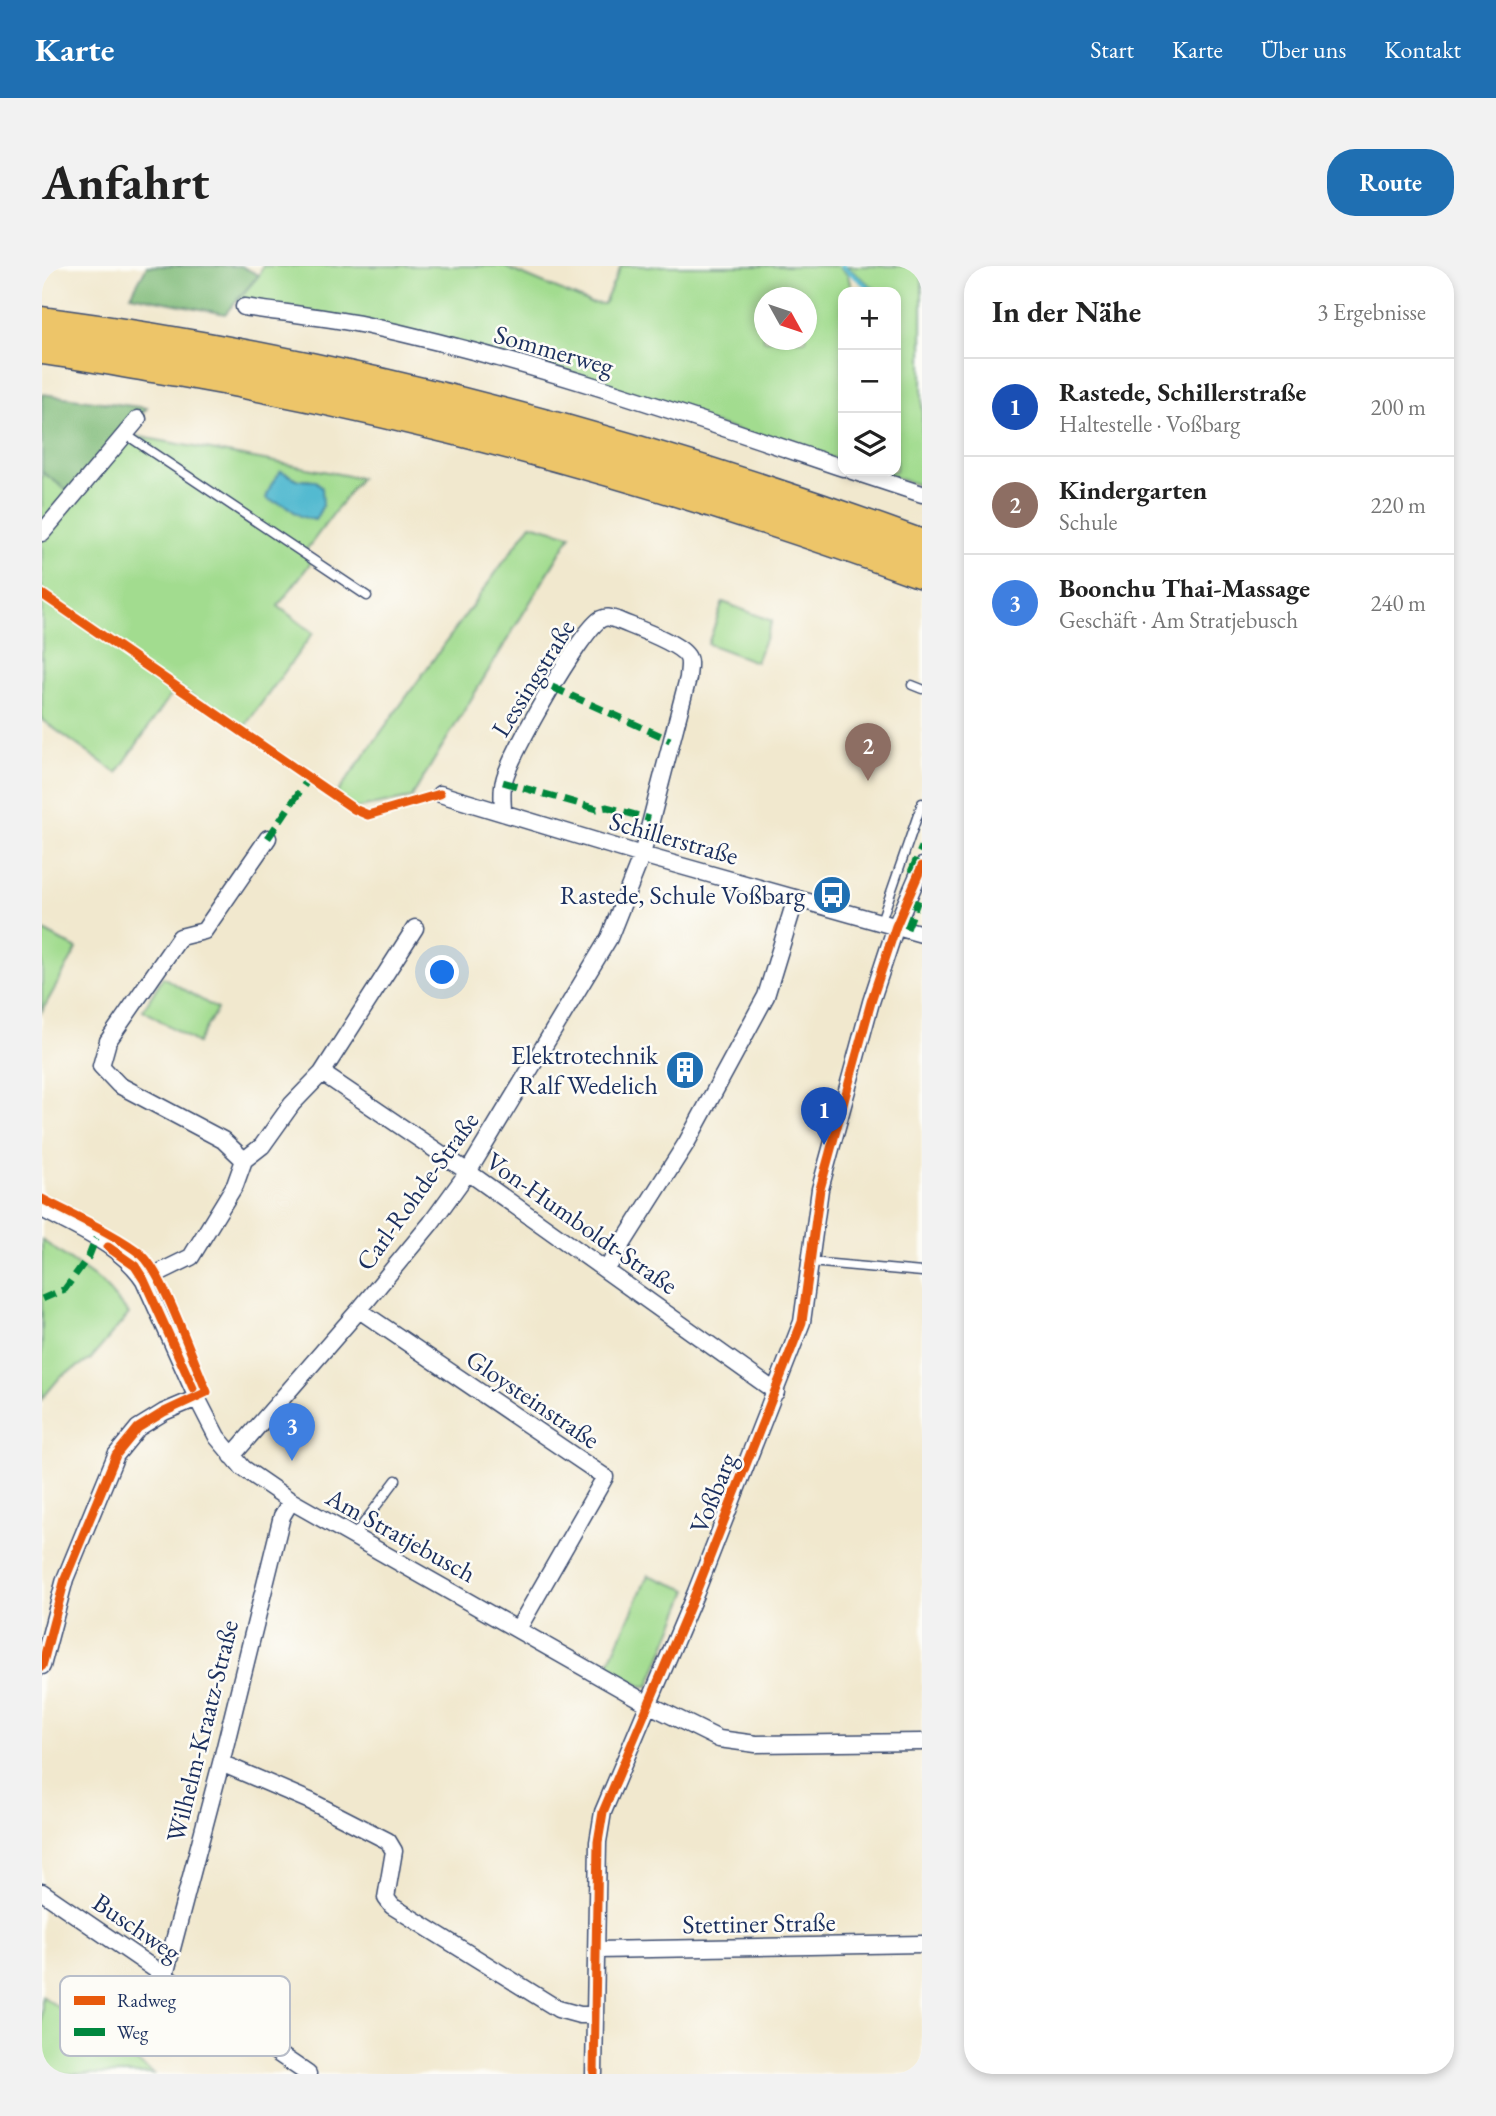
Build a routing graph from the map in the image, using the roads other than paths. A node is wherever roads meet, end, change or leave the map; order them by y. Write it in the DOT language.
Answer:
graph roads {
  1 [pos="244,307"];
  2 [pos="42,322"];
  3 [pos="42,349"];
  4 [pos="138,419"];
  5 [pos="125,434"];
  6 [pos="838,466"];
  7 [pos="867,476"];
  8 [pos="922,494"];
  9 [pos="42,533"];
  10 [pos="922,545"];
  11 [pos="922,573"];
  12 [pos="368,596"];
  13 [pos="912,685"];
  14 [pos="922,689"];
  15 [pos="440,794"];
  16 [pos="922,803"];
  17 [pos="503,813"];
  18 [pos="268,838"];
  19 [pos="642,855"];
  20 [pos="922,866"];
  21 [pos="796,898"];
  22 [pos="888,924"];
  23 [pos="415,928"];
  24 [pos="922,934"];
  25 [pos="322,1073"];
  26 [pos="244,1160"];
  27 [pos="468,1172"];
  28 [pos="42,1209"];
  29 [pos="810,1262"];
  30 [pos="606,1270"];
  31 [pos="922,1272"];
  32 [pos="144,1280"];
  33 [pos="359,1310"];
  34 [pos="776,1392"];
  35 [pos="197,1398"];
  36 [pos="232,1456"];
  37 [pos="397,1480"];
  38 [pos="291,1502"];
  39 [pos="353,1537"];
  40 [pos="518,1629"];
  41 [pos="42,1666"];
  42 [pos="650,1705"];
  43 [pos="922,1742"];
  44 [pos="221,1763"];
  45 [pos="42,1892"];
  46 [pos="922,1944"];
  47 [pos="598,1950"];
  48 [pos="164,1975"];
  49 [pos="594,2015"];
  50 [pos="282,2056"];
  51 [pos="308,2074"];
  52 [pos="594,2074"];
  1 -- 6 [label="street, Sommerweg"];
  2 -- 10 [label="highway"];
  3 -- 11 [label="highway"];
  4 -- 5 [label="street"];
  5 -- 9 [label="street"];
  5 -- 12 [label="lane"];
  7 -- 8 [label="street"];
  13 -- 14 [label="lane"];
  15 -- 17 [label="street, Schillerstraße"];
  16 -- 22 [label="lane"];
  17 -- 19 [label="street, Schillerstraße"];
  17 -- 19 [label="street, Lessingstraße"];
  18 -- 26 [label="street"];
  19 -- 21 [label="street, Schillerstraße"];
  19 -- 27 [label="street, Carl-Rohde-Straße"];
  20 -- 22 [label="street, Voßbarg"];
  21 -- 22 [label="street, Schillerstraße"];
  21 -- 30 [label="street"];
  22 -- 24 [label="street, Schillerstraße"];
  22 -- 29 [label="street, Voßbarg"];
  23 -- 25 [label="street"];
  25 -- 26 [label="street"];
  25 -- 27 [label="street, Von-Humboldt-Straße"];
  26 -- 32 [label="street"];
  27 -- 30 [label="street, Von-Humboldt-Straße"];
  27 -- 33 [label="street, Carl-Rohde-Straße"];
  28 -- 32 [label="street, Am Stratjebusch"];
  29 -- 31 [label="lane"];
  29 -- 34 [label="street, Voßbarg"];
  30 -- 34 [label="street, Von-Humboldt-Straße"];
  32 -- 35 [label="street, Am Stratjebusch"];
  33 -- 36 [label="street, Carl-Rohde-Straße"];
  33 -- 40 [label="street, Gloysteinstraße"];
  34 -- 42 [label="street, Voßbarg"];
  35 -- 36 [label="street, Am Stratjebusch"];
  35 -- 41 [label="street"];
  36 -- 38 [label="street, Am Stratjebusch"];
  37 -- 39 [label="lane"];
  38 -- 39 [label="street, Am Stratjebusch"];
  38 -- 44 [label="street, Wilhelm-Kraatz-Straße"];
  39 -- 40 [label="street, Am Stratjebusch"];
  40 -- 42 [label="street, Am Stratjebusch"];
  42 -- 43 [label="street, Am Stratjebusch"];
  42 -- 47 [label="street, Voßbarg"];
  44 -- 48 [label="street, Wilhelm-Kraatz-Straße"];
  44 -- 49 [label="street"];
  45 -- 48 [label="street, Buschweg"];
  46 -- 47 [label="street, Stettiner Straße"];
  47 -- 49 [label="street, Voßbarg"];
  49 -- 52 [label="street, Voßbarg"];
  50 -- 51 [label="street, Buschweg"];
}
